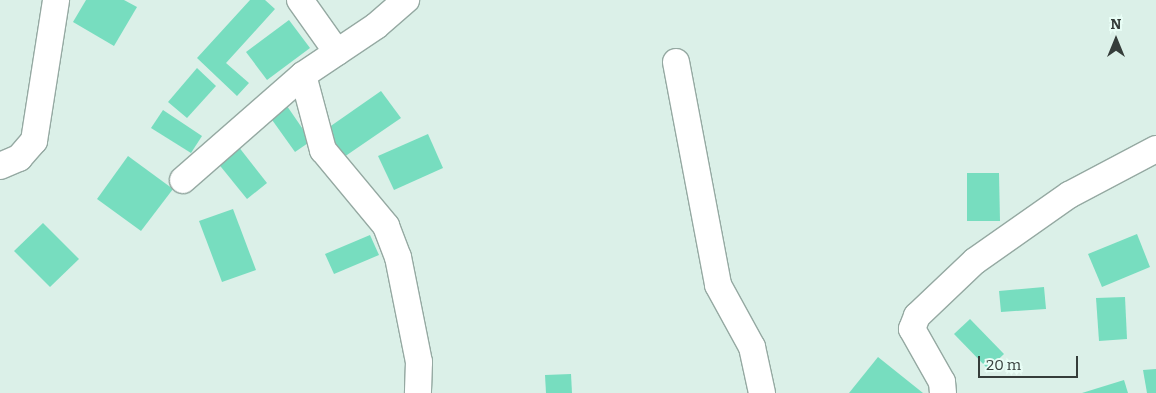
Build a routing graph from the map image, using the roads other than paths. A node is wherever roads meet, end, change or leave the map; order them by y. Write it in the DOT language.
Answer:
graph roads {
  1 [pos="56,0"];
  2 [pos="300,0"];
  3 [pos="406,0"];
  4 [pos="337,52"];
  5 [pos="676,62"];
  6 [pos="303,75"];
  7 [pos="1156,149"];
  8 [pos="0,166"];
  9 [pos="183,180"];
  10 [pos="418,393"];
  11 [pos="762,393"];
  12 [pos="943,393"];
  1 -- 8 [label="street"];
  2 -- 4 [label="street"];
  3 -- 4 [label="street"];
  4 -- 6 [label="street"];
  5 -- 11 [label="street"];
  6 -- 9 [label="street"];
  6 -- 10 [label="street"];
  7 -- 12 [label="street"];
}
